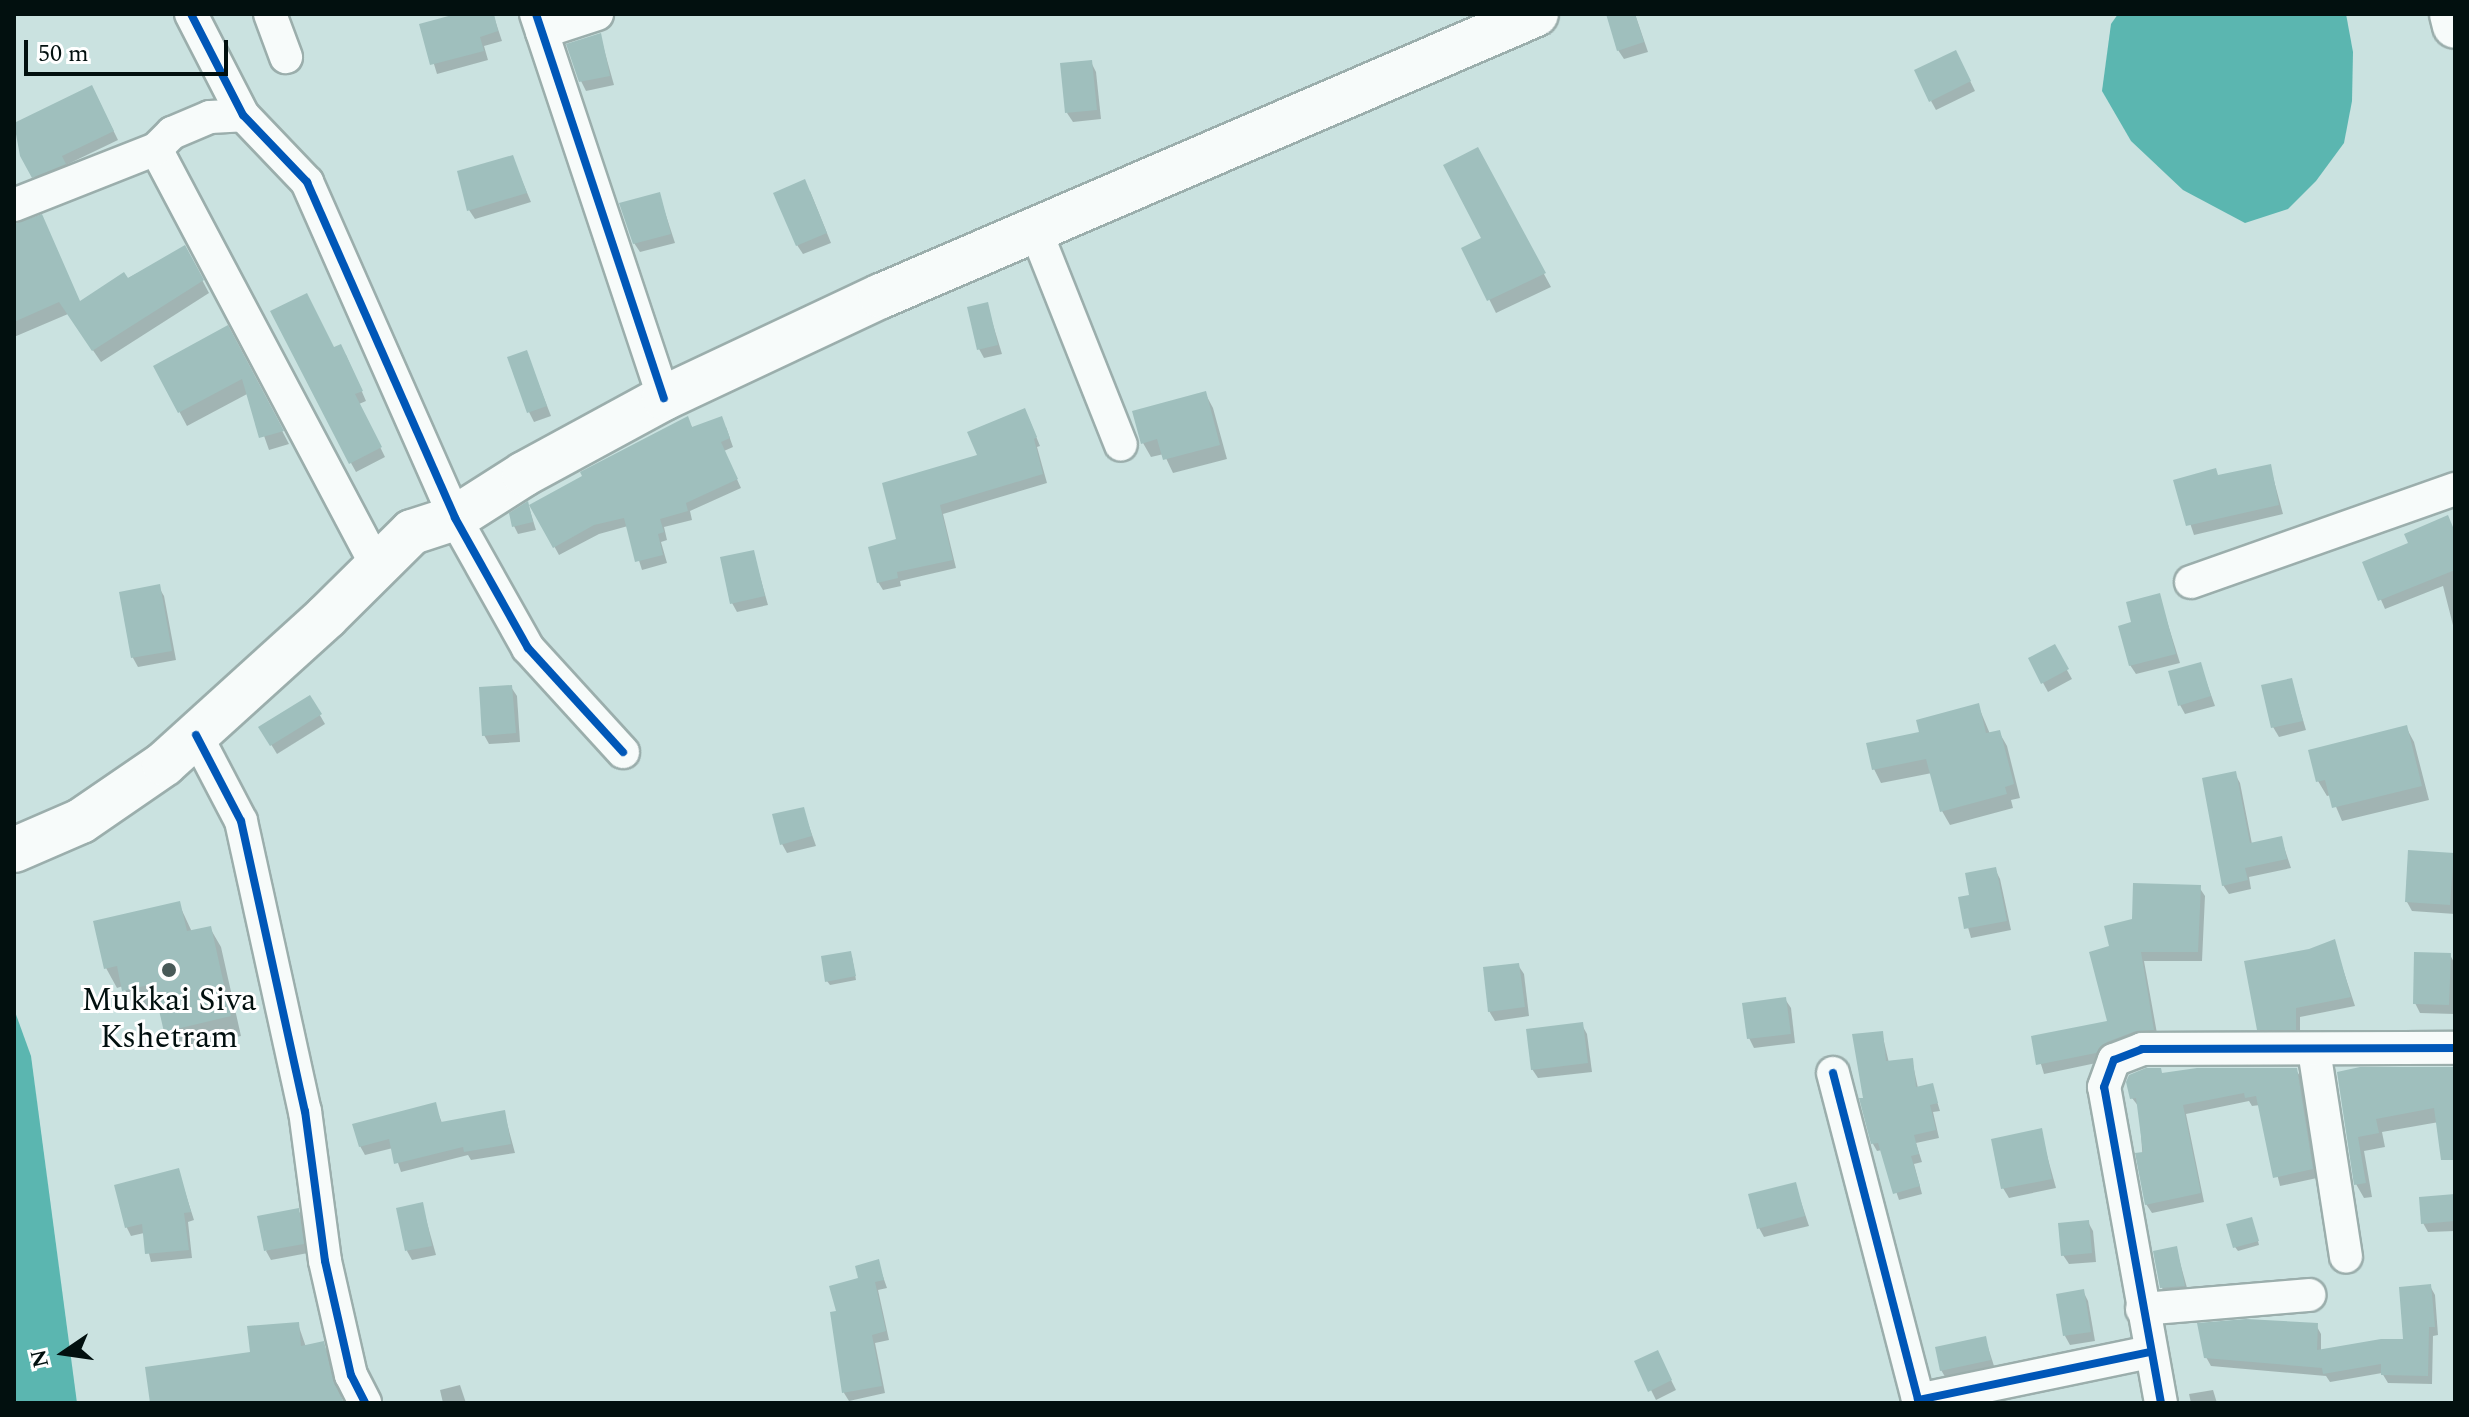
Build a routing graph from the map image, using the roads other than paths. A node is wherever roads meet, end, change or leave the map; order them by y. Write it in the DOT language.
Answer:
graph roads {
  1 [pos="191,14"];
  2 [pos="270,14"];
  3 [pos="597,14"];
  4 [pos="1536,14"];
  5 [pos="2452,14"];
  6 [pos="539,23"];
  7 [pos="2455,26"];
  8 [pos="286,57"];
  9 [pos="243,115"];
  10 [pos="156,149"];
  11 [pos="14,205"];
  12 [pos="1035,229"];
  13 [pos="664,398"];
  14 [pos="1121,445"];
  15 [pos="2455,489"];
  16 [pos="455,518"];
  17 [pos="377,566"];
  18 [pos="2191,582"];
  19 [pos="196,735"];
  20 [pos="623,752"];
  21 [pos="20,847"];
  22 [pos="2455,1048"];
  23 [pos="2314,1050"];
  24 [pos="1833,1073"];
  25 [pos="2346,1257"];
  26 [pos="2309,1295"];
  27 [pos="2142,1309"];
  28 [pos="2149,1352"];
  29 [pos="365,1403"];
  30 [pos="2161,1403"];
  1 -- 9 [label="street"];
  2 -- 8 [label="street"];
  3 -- 6 [label="street"];
  4 -- 12 [label="main road"];
  5 -- 7 [label="main road"];
  6 -- 13 [label="street"];
  9 -- 10 [label="street"];
  9 -- 16 [label="street"];
  10 -- 11 [label="street"];
  10 -- 17 [label="street"];
  12 -- 13 [label="main road"];
  12 -- 14 [label="street"];
  13 -- 16 [label="main road"];
  15 -- 18 [label="street"];
  16 -- 17 [label="main road"];
  16 -- 20 [label="street"];
  17 -- 19 [label="main road"];
  19 -- 21 [label="main road"];
  19 -- 29 [label="street"];
  22 -- 23 [label="street"];
  23 -- 25 [label="street"];
  23 -- 27 [label="street"];
  24 -- 28 [label="street"];
  26 -- 27 [label="street"];
  27 -- 28 [label="street"];
  28 -- 30 [label="street"];
}
